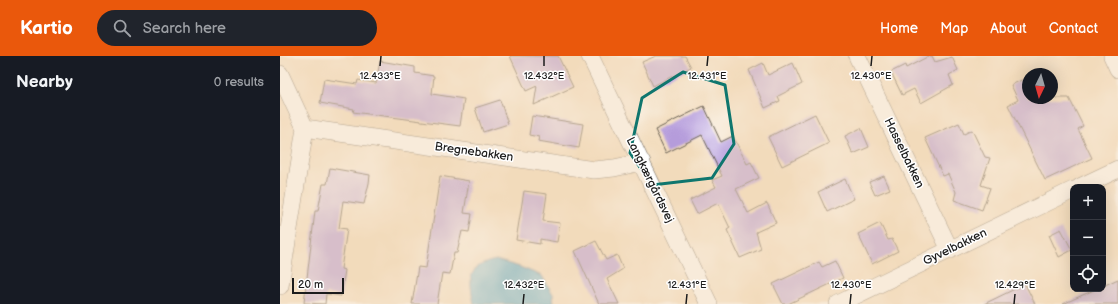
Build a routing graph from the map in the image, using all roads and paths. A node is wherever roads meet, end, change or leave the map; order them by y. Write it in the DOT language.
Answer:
graph roads {
  1 [pos="590,56"];
  2 [pos="858,56"];
  3 [pos="1112,56"];
  4 [pos="1118,69"];
  5 [pos="280,74"];
  6 [pos="305,128"];
  7 [pos="642,162"];
  8 [pos="1118,169"];
  9 [pos="1086,184"];
  10 [pos="1070,191"];
  11 [pos="950,250"];
  12 [pos="280,286"];
  13 [pos="709,304"];
  14 [pos="838,304"];
  1 -- 7 [label="street, Langkærgårdsvej"];
  2 -- 11 [label="street, Hasselbakken"];
  3 -- 4 [label="street"];
  5 -- 6 [label="street"];
  6 -- 7 [label="street, Bregnebakken"];
  6 -- 12 [label="street"];
  7 -- 13 [label="street, Langkærgårdsvej"];
  8 -- 9 [label="street"];
  10 -- 11 [label="street, Gyvelbakken"];
  11 -- 14 [label="street, Gyvelbakken"];
}
